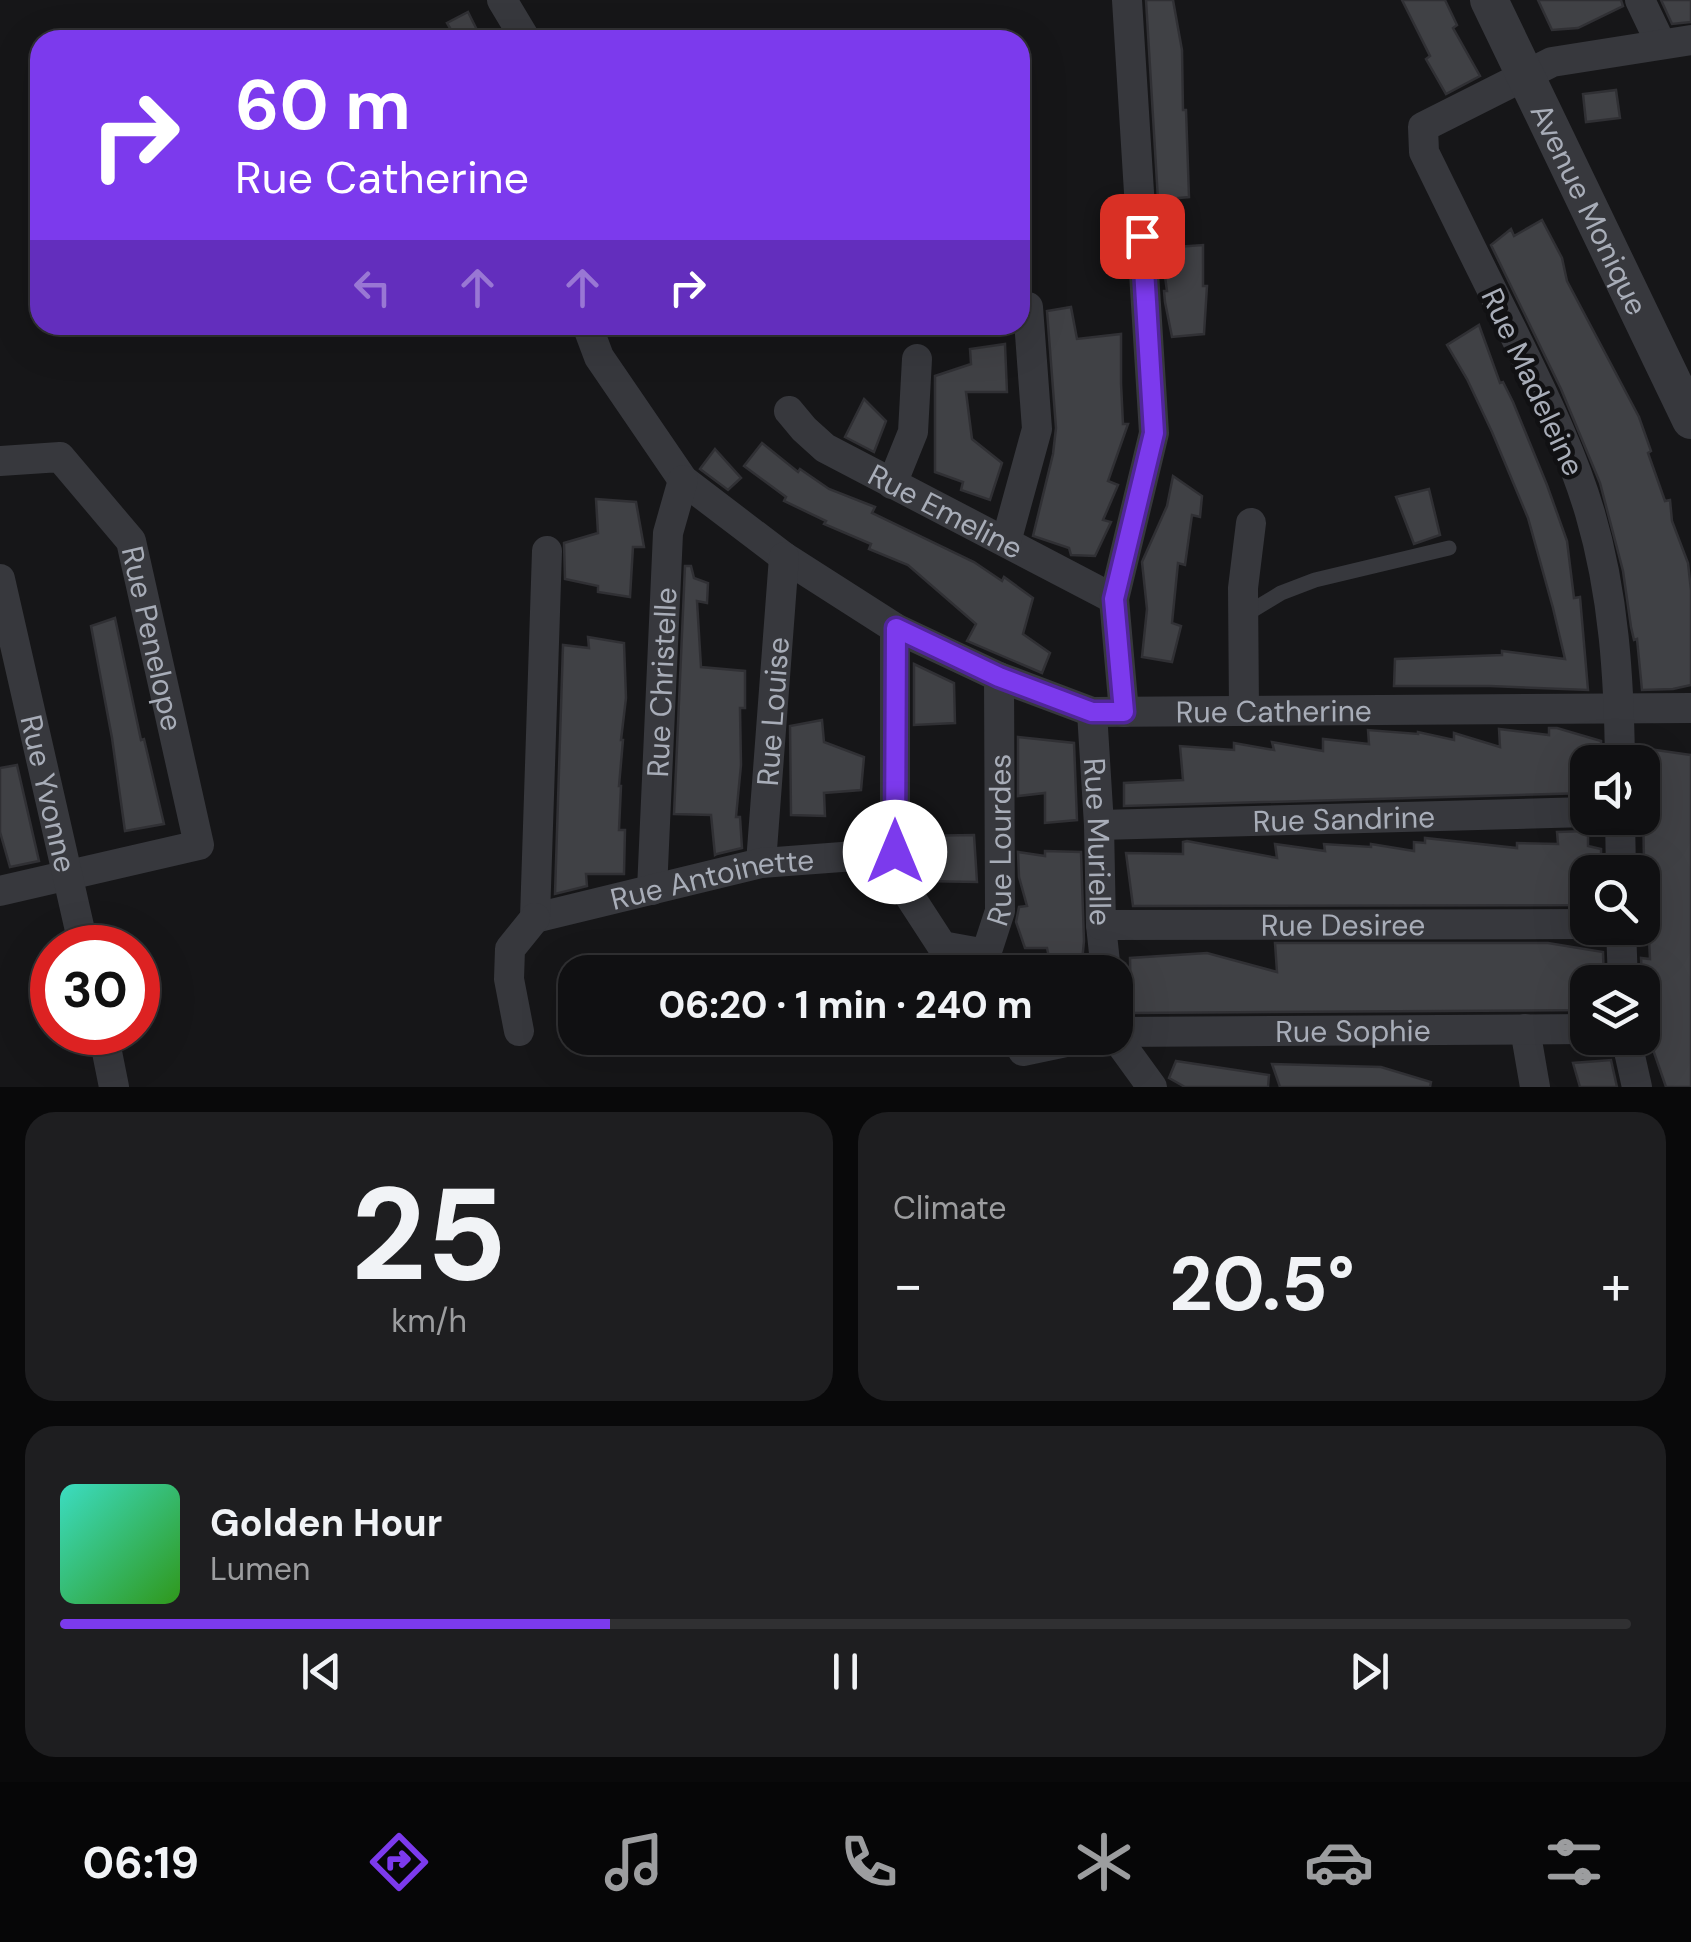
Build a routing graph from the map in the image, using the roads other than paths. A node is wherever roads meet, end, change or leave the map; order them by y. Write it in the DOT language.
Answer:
graph roads {
  1 [pos="502,0"];
  2 [pos="1127,0"];
  3 [pos="1488,0"];
  4 [pos="1640,0"];
  5 [pos="520,30"];
  6 [pos="1676,42"];
  7 [pos="1525,74"];
  8 [pos="1030,334"];
  9 [pos="591,335"];
  10 [pos="916,358"];
  11 [pos="789,411"];
  12 [pos="1691,420"];
  13 [pos="0,461"];
  14 [pos="682,480"];
  15 [pos="892,484"];
  16 [pos="1251,523"];
  17 [pos="1006,542"];
  18 [pos="1449,548"];
  19 [pos="547,551"];
  20 [pos="784,557"];
  21 [pos="0,578"];
  22 [pos="1114,599"];
  23 [pos="1243,616"];
  24 [pos="896,628"];
  25 [pos="999,677"];
  26 [pos="1620,708"];
  27 [pos="1691,708"];
  28 [pos="1244,711"];
  29 [pos="1092,712"];
  30 [pos="1124,712"];
  31 [pos="1620,745"];
  32 [pos="1570,812"];
  33 [pos="1099,825"];
  34 [pos="895,852"];
  35 [pos="761,863"];
  36 [pos="68,875"];
  37 [pos="652,890"];
  38 [pos="0,891"];
  39 [pos="535,918"];
  40 [pos="1570,924"];
  41 [pos="79,925"];
  42 [pos="1102,926"];
  43 [pos="1105,955"];
  44 [pos="1525,1029"];
  45 [pos="1570,1029"];
  46 [pos="519,1032"];
  47 [pos="1133,1034"];
  48 [pos="108,1055"];
  49 [pos="1130,1055"];
  50 [pos="1630,1055"];
  51 [pos="114,1087"];
  52 [pos="1152,1087"];
  53 [pos="1535,1087"];
  54 [pos="1637,1087"];
  1 -- 5 [label="street"];
  2 -- 22 [label="street"];
  3 -- 7 [label="street, Avenue Monique"];
  4 -- 6 [label="street"];
  6 -- 7 [label="street"];
  7 -- 12 [label="street, Avenue Monique"];
  7 -- 26 [label="street, Rue Madeleine"];
  8 -- 17 [label="street"];
  9 -- 14 [label="street, Rue Catherine"];
  10 -- 15 [label="street"];
  11 -- 15 [label="street, Rue Emeline"];
  13 -- 36 [label="street, Rue Penelope"];
  14 -- 20 [label="street, Rue Catherine"];
  14 -- 37 [label="street, Rue Christelle"];
  15 -- 17 [label="street, Rue Emeline"];
  16 -- 23 [label="street"];
  17 -- 22 [label="street, Rue Emeline"];
  18 -- 23 [label="lane"];
  19 -- 39 [label="street"];
  20 -- 24 [label="street, Rue Catherine"];
  20 -- 35 [label="street, Rue Louise"];
  21 -- 36 [label="street, Rue Yvonne"];
  22 -- 30 [label="street"];
  23 -- 28 [label="street"];
  24 -- 25 [label="street, Rue Catherine"];
  24 -- 34 [label="street"];
  25 -- 29 [label="street, Rue Catherine"];
  25 -- 34 [label="street, Rue Lourdes"];
  26 -- 27 [label="street, Rue Catherine"];
  26 -- 28 [label="street, Rue Catherine"];
  26 -- 31 [label="street, Rue Madeleine"];
  28 -- 30 [label="street, Rue Catherine"];
  29 -- 30 [label="street, Rue Catherine"];
  29 -- 33 [label="street, Rue Murielle"];
  32 -- 33 [label="street, Rue Sandrine"];
  33 -- 42 [label="street, Rue Murielle"];
  34 -- 35 [label="street, Rue Antoinette"];
  35 -- 37 [label="street, Rue Antoinette"];
  36 -- 38 [label="street"];
  36 -- 41 [label="street, Rue Yvonne"];
  37 -- 39 [label="street, Rue Antoinette"];
  39 -- 46 [label="street"];
  40 -- 42 [label="street, Rue Desiree"];
  42 -- 43 [label="street, Rue Murielle"];
  44 -- 45 [label="street, Rue Sophie"];
  44 -- 47 [label="street, Rue Sophie"];
  44 -- 53 [label="street"];
  48 -- 51 [label="street"];
  49 -- 52 [label="street"];
  50 -- 54 [label="street"];
}
